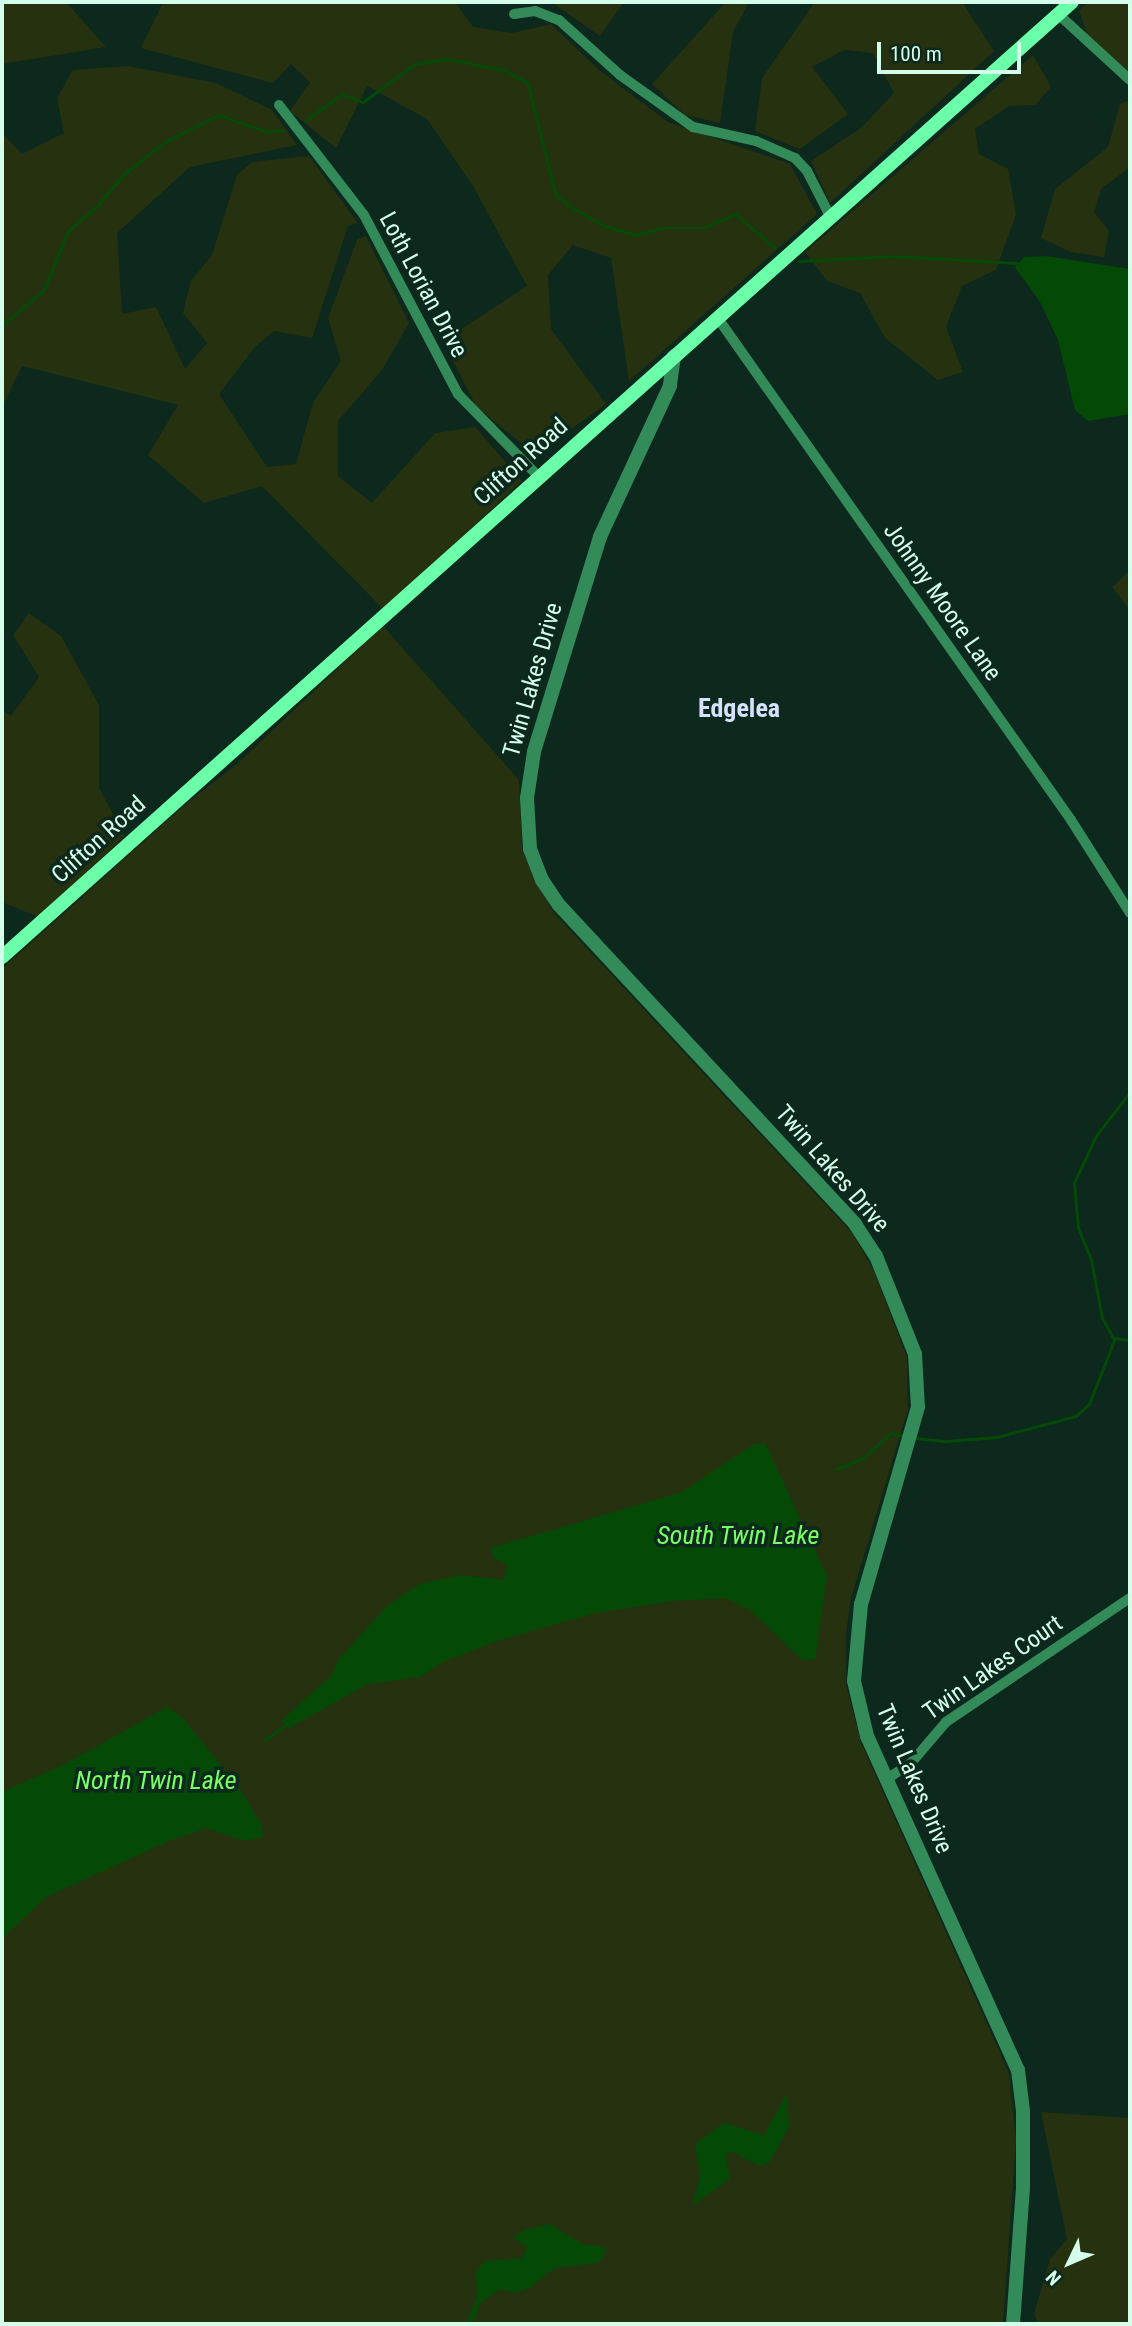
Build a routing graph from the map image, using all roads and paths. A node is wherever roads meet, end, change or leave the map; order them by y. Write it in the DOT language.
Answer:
graph roads {
  1 [pos="1072,2"];
  2 [pos="514,14"];
  3 [pos="1058,14"];
  4 [pos="1130,80"];
  5 [pos="279,105"];
  6 [pos="830,216"];
  7 [pos="717,317"];
  8 [pos="674,356"];
  9 [pos="539,477"];
  10 [pos="1130,912"];
  11 [pos="2,957"];
  12 [pos="1130,1598"];
  13 [pos="887,1779"];
  14 [pos="1013,2324"];
  1 -- 3 [label="main road, Clifton Road"];
  2 -- 6 [label="street"];
  3 -- 4 [label="street"];
  3 -- 6 [label="main road, Clifton Road"];
  5 -- 9 [label="street, Loth Lorian Drive"];
  6 -- 7 [label="main road, Clifton Road"];
  7 -- 8 [label="main road, Clifton Road"];
  7 -- 10 [label="street, Johnny Moore Lane"];
  8 -- 9 [label="main road, Clifton Road"];
  8 -- 13 [label="street, Twin Lakes Drive"];
  9 -- 11 [label="main road, Clifton Road"];
  12 -- 13 [label="street, Twin Lakes Court"];
  13 -- 14 [label="street, Twin Lakes Drive"];
}
